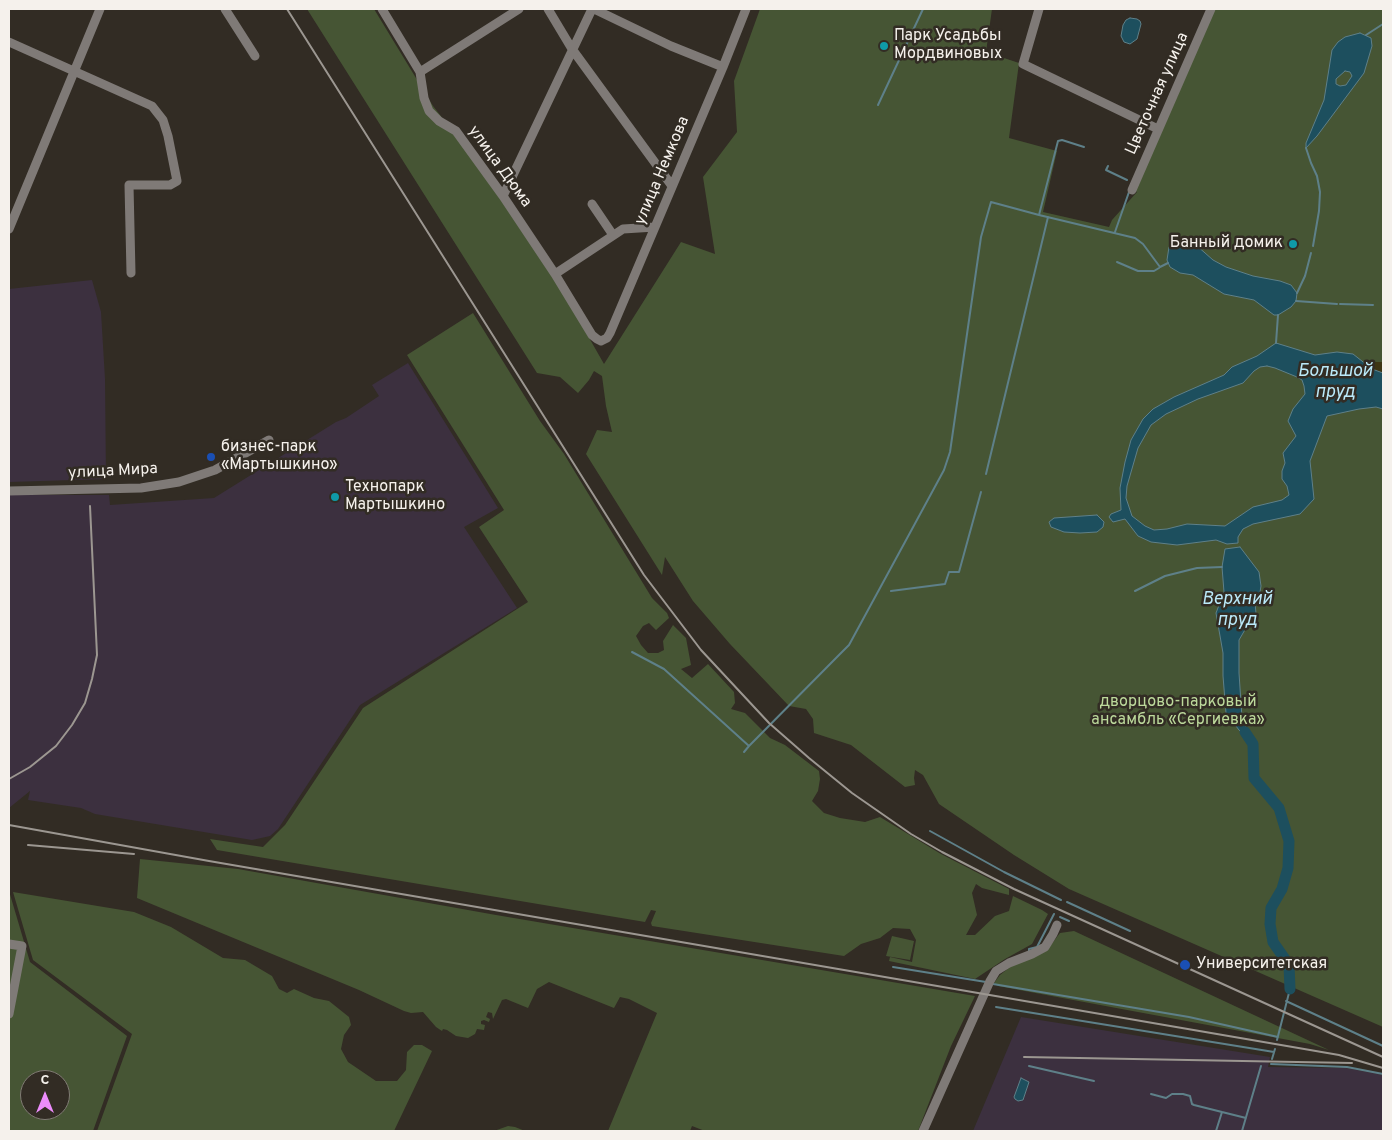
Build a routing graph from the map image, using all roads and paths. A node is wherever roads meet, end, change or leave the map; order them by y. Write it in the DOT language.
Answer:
graph roads {
  1 [pos="100,9"];
  2 [pos="225,9"];
  3 [pos="382,9"];
  4 [pos="519,9"];
  5 [pos="548,9"];
  6 [pos="593,9"];
  7 [pos="746,9"];
  8 [pos="1039,9"];
  9 [pos="1211,9"];
  10 [pos="9,42"];
  11 [pos="572,49"];
  12 [pos="255,56"];
  13 [pos="723,67"];
  14 [pos="74,72"];
  15 [pos="420,72"];
  16 [pos="1158,129"];
  17 [pos="672,186"];
  18 [pos="1132,190"];
  19 [pos="503,196"];
  20 [pos="592,204"];
  21 [pos="655,227"];
  22 [pos="9,229"];
  23 [pos="613,236"];
  24 [pos="131,273"];
  25 [pos="555,274"];
  26 [pos="601,340"];
  27 [pos="269,440"];
  28 [pos="9,491"];
  29 [pos="1057,925"];
  30 [pos="9,944"];
  31 [pos="9,1014"];
  32 [pos="923,1131"];
  1 -- 14 [label="street"];
  2 -- 12 [label="street"];
  3 -- 15 [label="street, улица Дюма"];
  4 -- 15 [label="street"];
  5 -- 11 [label="street"];
  6 -- 11 [label="street"];
  6 -- 13 [label="street"];
  7 -- 13 [label="street, улица Немкова"];
  8 -- 16 [label="street"];
  9 -- 16 [label="street, Цветочная улица"];
  10 -- 14 [label="street"];
  11 -- 17 [label="street"];
  11 -- 19 [label="street"];
  13 -- 17 [label="street, улица Немкова"];
  14 -- 22 [label="street"];
  14 -- 24 [label="street"];
  15 -- 19 [label="street, улица Дюма"];
  16 -- 18 [label="street, Цветочная улица"];
  17 -- 21 [label="street, улица Немкова"];
  19 -- 25 [label="street, улица Дюма"];
  20 -- 23 [label="street"];
  21 -- 23 [label="street"];
  21 -- 26 [label="street, улица Немкова"];
  23 -- 25 [label="street"];
  25 -- 26 [label="street, улица Дюма"];
  27 -- 28 [label="street, улица Мира"];
  29 -- 32 [label="street"];
  30 -- 31 [label="street"];
}
